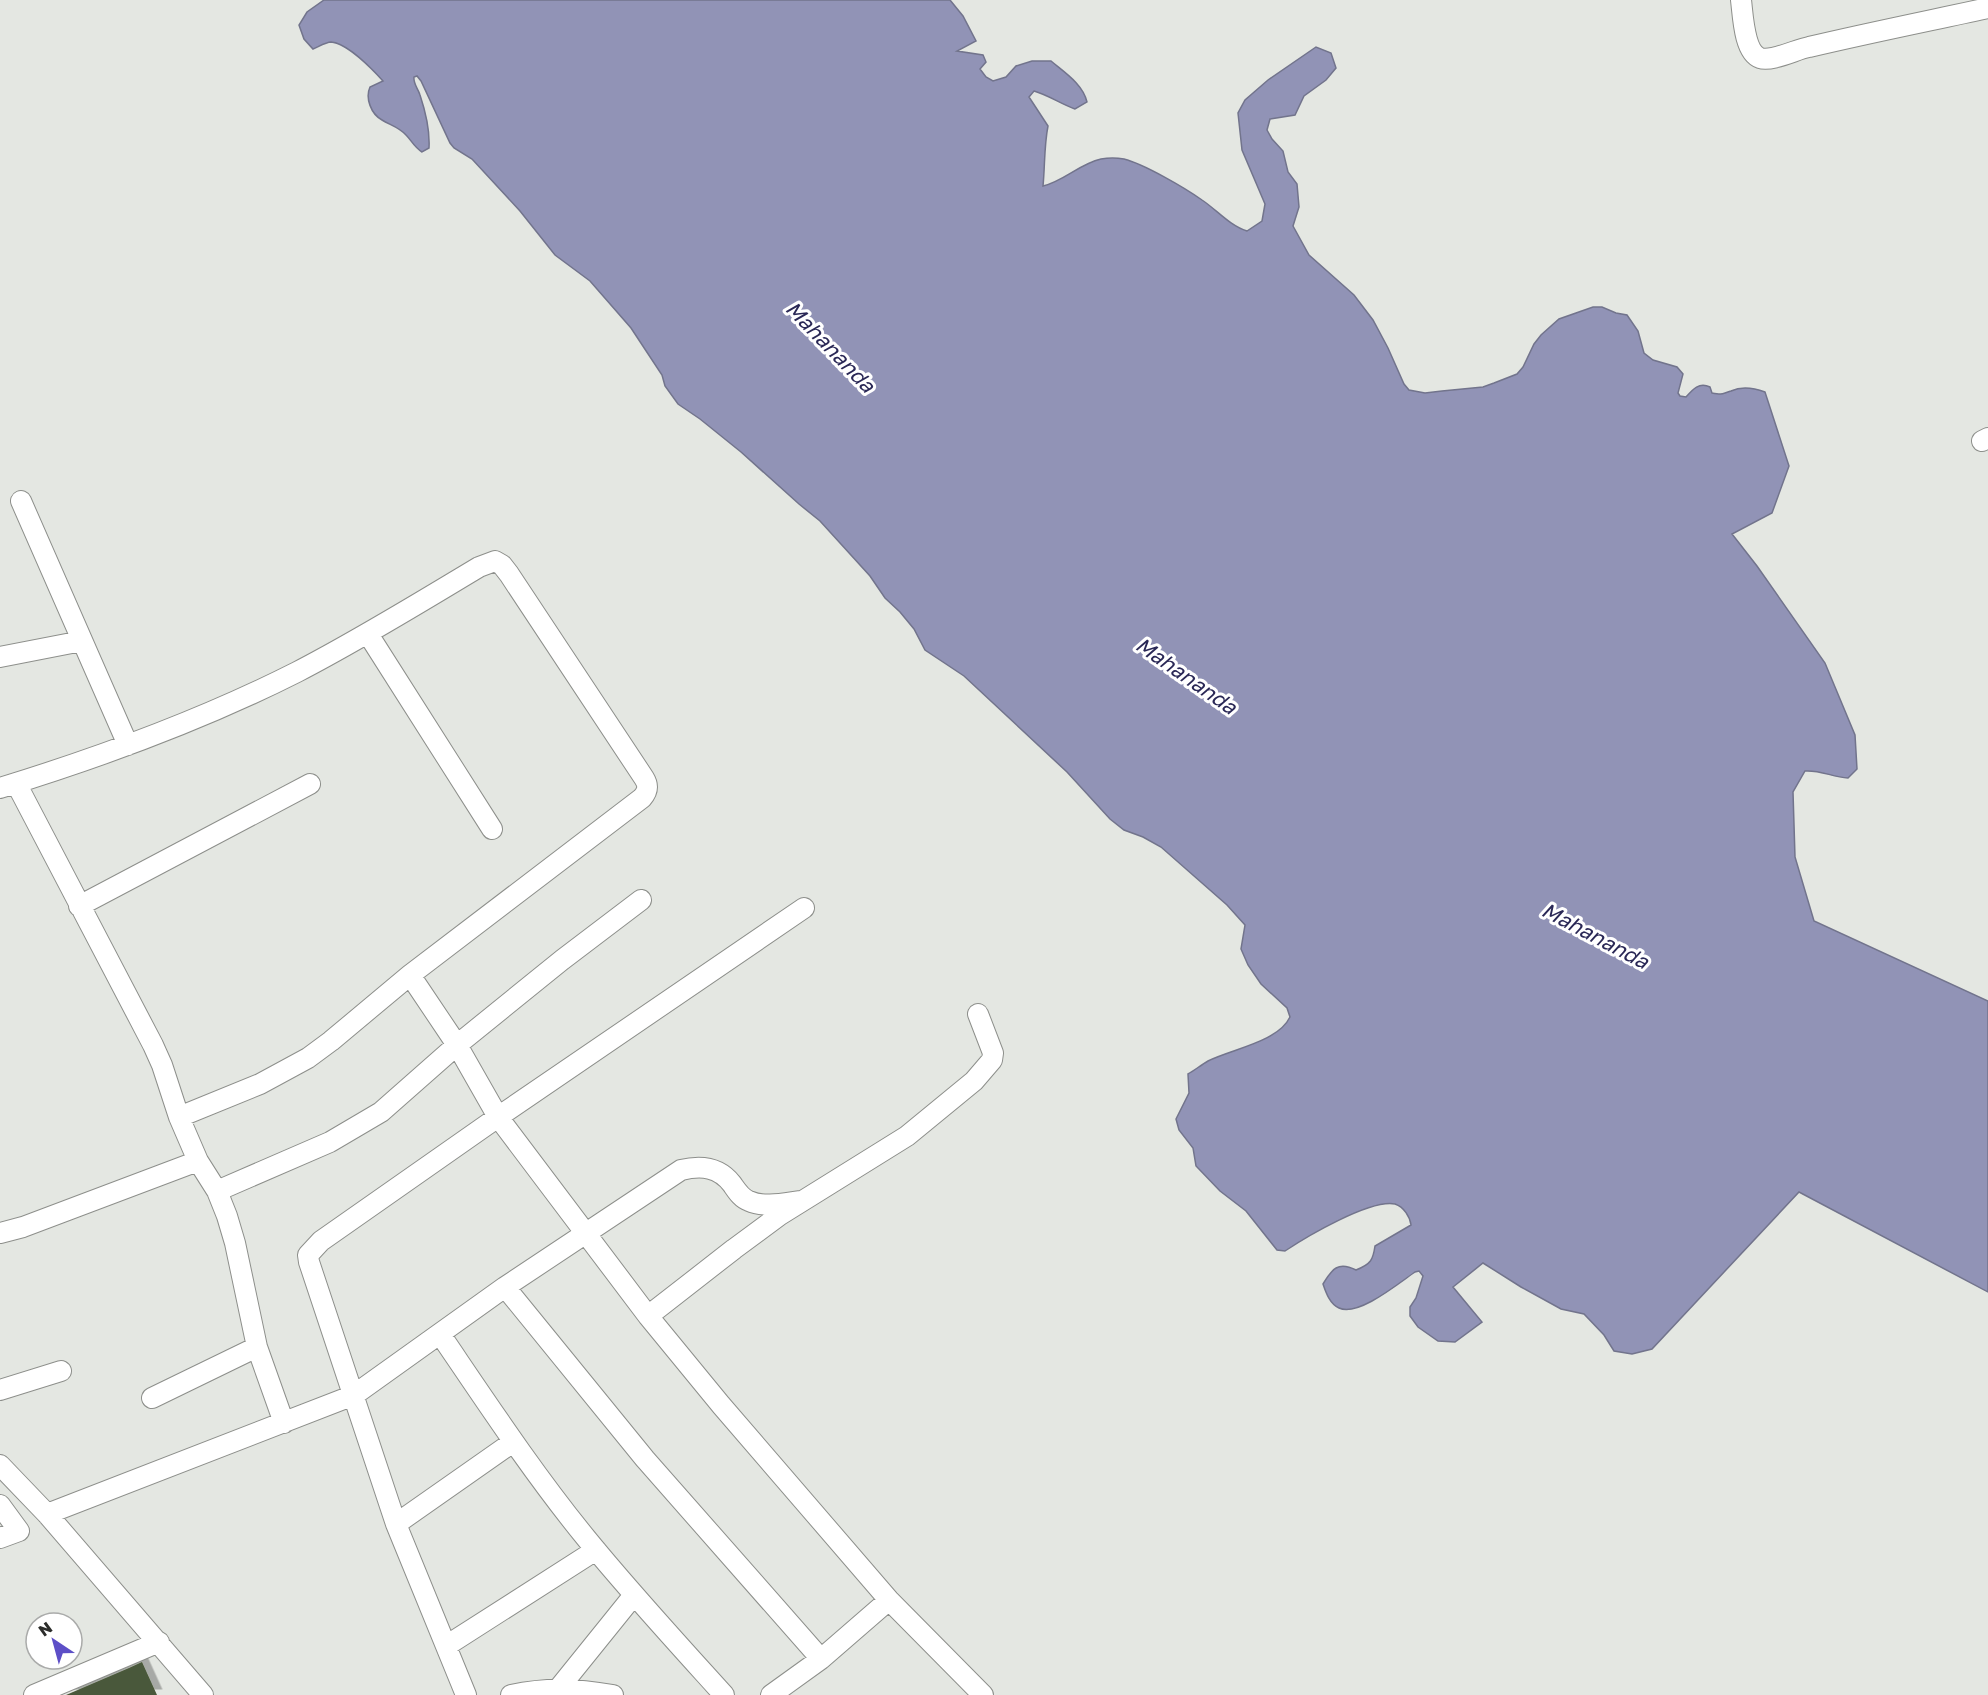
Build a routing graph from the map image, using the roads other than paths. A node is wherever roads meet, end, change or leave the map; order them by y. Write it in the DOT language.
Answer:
graph roads {
  1 [pos="1741,0"];
  2 [pos="1988,8"];
  3 [pos="21,501"];
  4 [pos="368,634"];
  5 [pos="82,640"];
  6 [pos="0,657"];
  7 [pos="128,745"];
  8 [pos="310,784"];
  9 [pos="8,786"];
  10 [pos="492,829"];
  11 [pos="641,900"];
  12 [pos="79,906"];
  13 [pos="804,908"];
  14 [pos="410,975"];
  15 [pos="978,1014"];
  16 [pos="457,1044"];
  17 [pos="179,1117"];
  18 [pos="498,1117"];
  19 [pos="198,1161"];
  20 [pos="218,1191"];
  21 [pos="801,1201"];
  22 [pos="0,1233"];
  23 [pos="586,1234"];
  24 [pos="505,1287"];
  25 [pos="648,1316"];
  26 [pos="440,1334"];
  27 [pos="257,1347"];
  28 [pos="61,1371"];
  29 [pos="0,1389"];
  30 [pos="354,1395"];
  31 [pos="152,1398"];
  32 [pos="284,1423"];
  33 [pos="513,1442"];
  34 [pos="0,1465"];
  35 [pos="0,1505"];
  36 [pos="46,1514"];
  37 [pos="396,1524"];
  38 [pos="0,1538"];
  39 [pos="596,1550"];
  40 [pos="634,1595"];
  41 [pos="889,1600"];
  42 [pos="159,1642"];
  43 [pos="446,1646"];
  44 [pos="820,1659"];
  45 [pos="559,1688"];
  46 [pos="34,1695"];
  47 [pos="203,1695"];
  48 [pos="466,1695"];
  49 [pos="512,1695"];
  50 [pos="613,1695"];
  51 [pos="724,1695"];
  52 [pos="771,1695"];
  53 [pos="983,1695"];
  1 -- 2 [label="street"];
  3 -- 5 [label="street"];
  4 -- 7 [label="street"];
  4 -- 10 [label="street"];
  4 -- 14 [label="street"];
  5 -- 6 [label="street"];
  5 -- 7 [label="street"];
  7 -- 9 [label="street"];
  8 -- 12 [label="street"];
  9 -- 12 [label="street"];
  11 -- 16 [label="street"];
  12 -- 17 [label="street"];
  13 -- 18 [label="street"];
  14 -- 16 [label="street"];
  14 -- 17 [label="street"];
  15 -- 21 [label="street"];
  16 -- 18 [label="street"];
  16 -- 20 [label="street"];
  17 -- 19 [label="street"];
  18 -- 23 [label="street"];
  18 -- 30 [label="street"];
  19 -- 20 [label="street"];
  19 -- 22 [label="street"];
  20 -- 27 [label="street"];
  21 -- 23 [label="street"];
  21 -- 25 [label="street"];
  23 -- 24 [label="street"];
  23 -- 25 [label="street"];
  24 -- 26 [label="street"];
  24 -- 44 [label="street"];
  25 -- 41 [label="street"];
  26 -- 30 [label="street"];
  26 -- 33 [label="street"];
  27 -- 31 [label="street"];
  27 -- 32 [label="street"];
  28 -- 29 [label="street"];
  30 -- 32 [label="street"];
  30 -- 37 [label="street"];
  32 -- 36 [label="street"];
  33 -- 37 [label="street"];
  33 -- 39 [label="street"];
  34 -- 36 [label="street"];
  35 -- 38 [label="street"];
  36 -- 42 [label="street"];
  37 -- 43 [label="street"];
  39 -- 40 [label="street"];
  39 -- 43 [label="street"];
  40 -- 45 [label="street"];
  40 -- 51 [label="street"];
  41 -- 44 [label="street"];
  41 -- 53 [label="street"];
  42 -- 46 [label="street"];
  42 -- 47 [label="street"];
  43 -- 48 [label="street"];
  44 -- 52 [label="street"];
  45 -- 49 [label="street"];
  45 -- 50 [label="street"];
}
